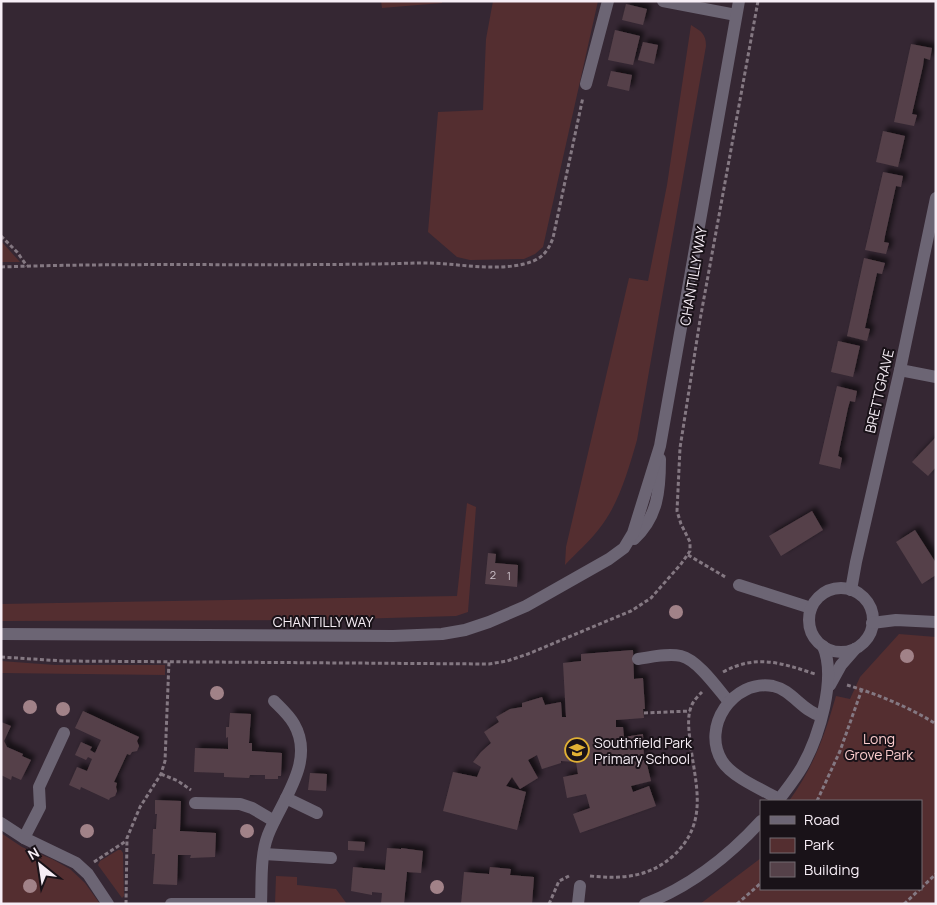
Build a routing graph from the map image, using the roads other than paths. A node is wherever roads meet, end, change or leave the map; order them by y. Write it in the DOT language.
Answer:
graph roads {
  1 [pos="608,1"];
  2 [pos="663,1"];
  3 [pos="739,1"];
  4 [pos="736,15"];
  5 [pos="586,84"];
  6 [pos="936,198"];
  7 [pos="900,370"];
  8 [pos="936,377"];
  9 [pos="739,585"];
  10 [pos="851,590"];
  11 [pos="811,608"];
  12 [pos="936,622"];
  13 [pos="872,623"];
  14 [pos="1,634"];
  15 [pos="861,644"];
  16 [pos="822,646"];
  17 [pos="638,659"];
  18 [pos="830,685"];
  19 [pos="274,701"];
  20 [pos="729,702"];
  21 [pos="821,716"];
  22 [pos="64,733"];
  23 [pos="286,798"];
  24 [pos="779,800"];
  25 [pos="195,803"];
  26 [pos="317,813"];
  27 [pos="274,821"];
  28 [pos="1,823"];
  29 [pos="760,823"];
  30 [pos="24,838"];
  31 [pos="264,854"];
  32 [pos="331,858"];
  33 [pos="579,879"];
  34 [pos="108,904"];
  35 [pos="171,904"];
  36 [pos="261,904"];
  37 [pos="578,904"];
  38 [pos="644,904"];
  1 -- 5 [label="street"];
  2 -- 4 [label="street"];
  3 -- 4 [label="street, CHANTILLY WAY"];
  4 -- 14 [label="street, CHANTILLY WAY"];
  6 -- 7 [label="street, BRETTGRAVE"];
  7 -- 8 [label="street"];
  7 -- 10 [label="street, BRETTGRAVE"];
  9 -- 11 [label="street"];
  10 -- 11 [label="street"];
  10 -- 13 [label="street"];
  11 -- 16 [label="street"];
  12 -- 13 [label="street"];
  13 -- 15 [label="street"];
  15 -- 16 [label="street"];
  15 -- 18 [label="street"];
  16 -- 18 [label="street"];
  17 -- 20 [label="street"];
  18 -- 21 [label="street"];
  19 -- 23 [label="street"];
  20 -- 21 [label="street"];
  20 -- 24 [label="street"];
  21 -- 24 [label="street"];
  22 -- 30 [label="street"];
  23 -- 26 [label="street"];
  23 -- 27 [label="street"];
  25 -- 27 [label="street"];
  27 -- 31 [label="street"];
  28 -- 30 [label="street"];
  29 -- 38 [label="street"];
  30 -- 34 [label="street"];
  31 -- 32 [label="street"];
  31 -- 36 [label="street"];
  33 -- 37 [label="street"];
  35 -- 36 [label="street"];
}
